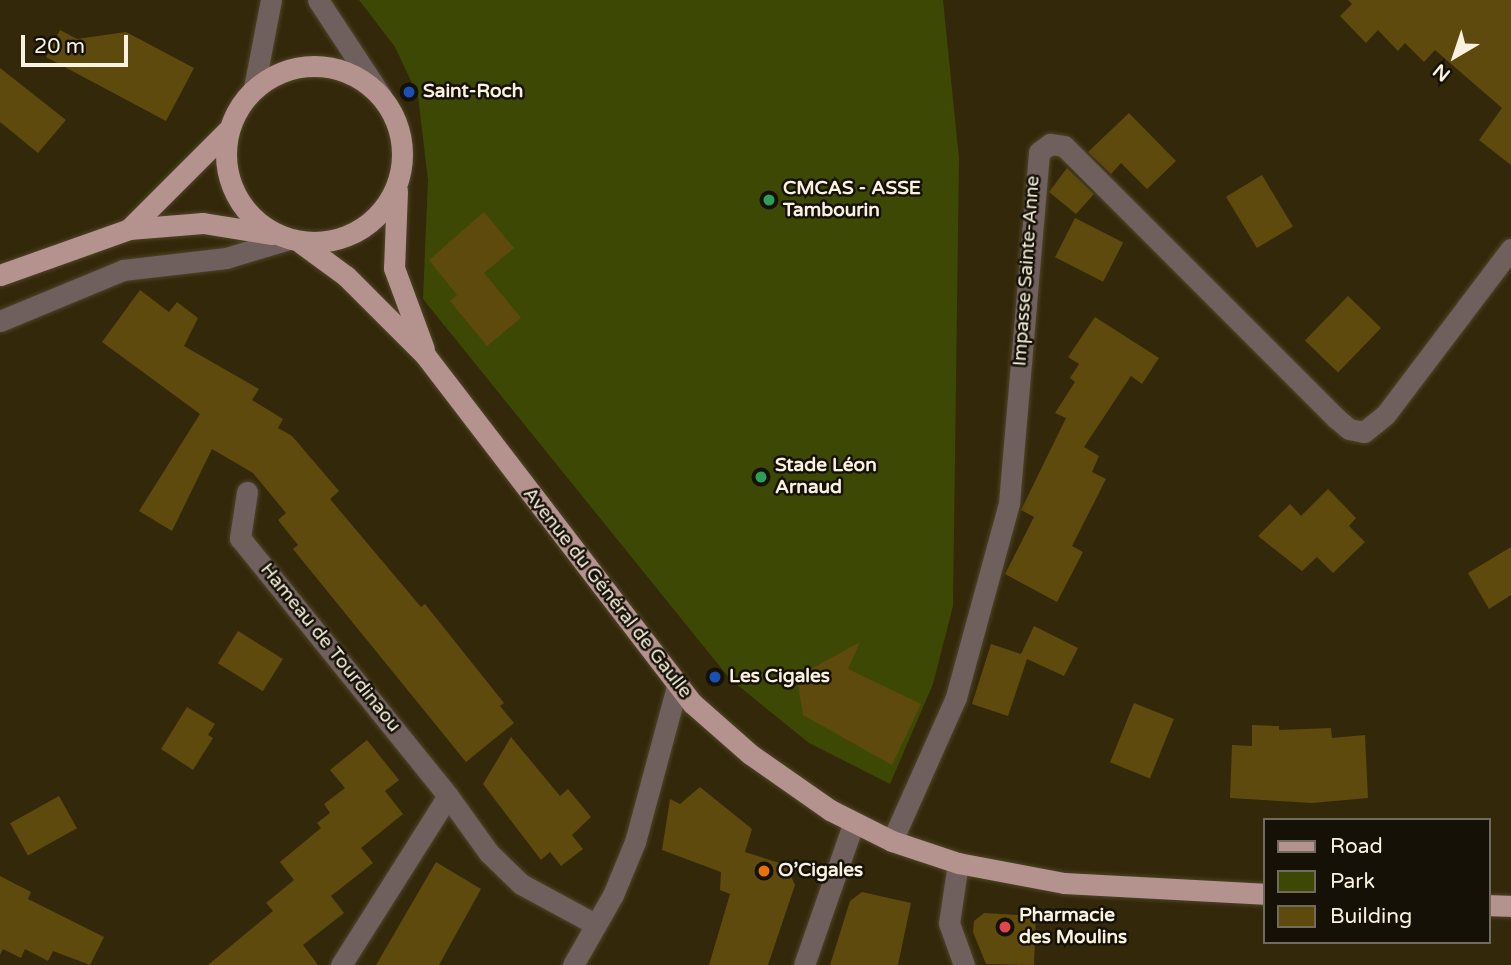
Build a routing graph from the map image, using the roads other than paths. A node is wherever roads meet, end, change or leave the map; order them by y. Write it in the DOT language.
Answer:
graph roads {
  1 [pos="271,0"];
  2 [pos="318,0"];
  3 [pos="254,88"];
  4 [pos="381,96"];
  5 [pos="227,131"];
  6 [pos="397,186"];
  7 [pos="129,229"];
  8 [pos="288,239"];
  9 [pos="1511,249"];
  10 [pos="0,275"];
  11 [pos="0,321"];
  12 [pos="425,355"];
  13 [pos="247,492"];
  14 [pos="677,686"];
  15 [pos="447,796"];
  16 [pos="853,824"];
  17 [pos="892,841"];
  18 [pos="958,863"];
  19 [pos="1262,894"];
  20 [pos="1490,905"];
  21 [pos="1511,906"];
  22 [pos="595,924"];
  23 [pos="341,965"];
  24 [pos="573,965"];
  25 [pos="804,965"];
  26 [pos="964,965"];
  1 -- 3 [label="street"];
  2 -- 4 [label="street"];
  3 -- 4 [label="main road"];
  3 -- 5 [label="main road"];
  4 -- 6 [label="main road"];
  5 -- 7 [label="main road"];
  5 -- 8 [label="main road"];
  6 -- 8 [label="main road"];
  6 -- 12 [label="main road, Avenue du Général de Gaulle"];
  7 -- 8 [label="main road"];
  7 -- 10 [label="main road"];
  8 -- 11 [label="street"];
  8 -- 12 [label="main road, Avenue du Général de Gaulle"];
  9 -- 17 [label="street, Impasse Sainte-Anne"];
  12 -- 14 [label="main road, Avenue du Général de Gaulle"];
  13 -- 15 [label="street, Hameau de Tourdinaou"];
  14 -- 16 [label="main road, Avenue du Général de Gaulle"];
  14 -- 22 [label="street"];
  15 -- 22 [label="street, Hameau de Tourdinaou"];
  15 -- 23 [label="street"];
  16 -- 17 [label="main road, Avenue du Général de Gaulle"];
  16 -- 25 [label="street"];
  17 -- 18 [label="main road, Avenue du Général de Gaulle"];
  18 -- 19 [label="main road, Avenue du Général de Gaulle"];
  18 -- 26 [label="street"];
  20 -- 21 [label="main road"];
  22 -- 24 [label="street"];
}
